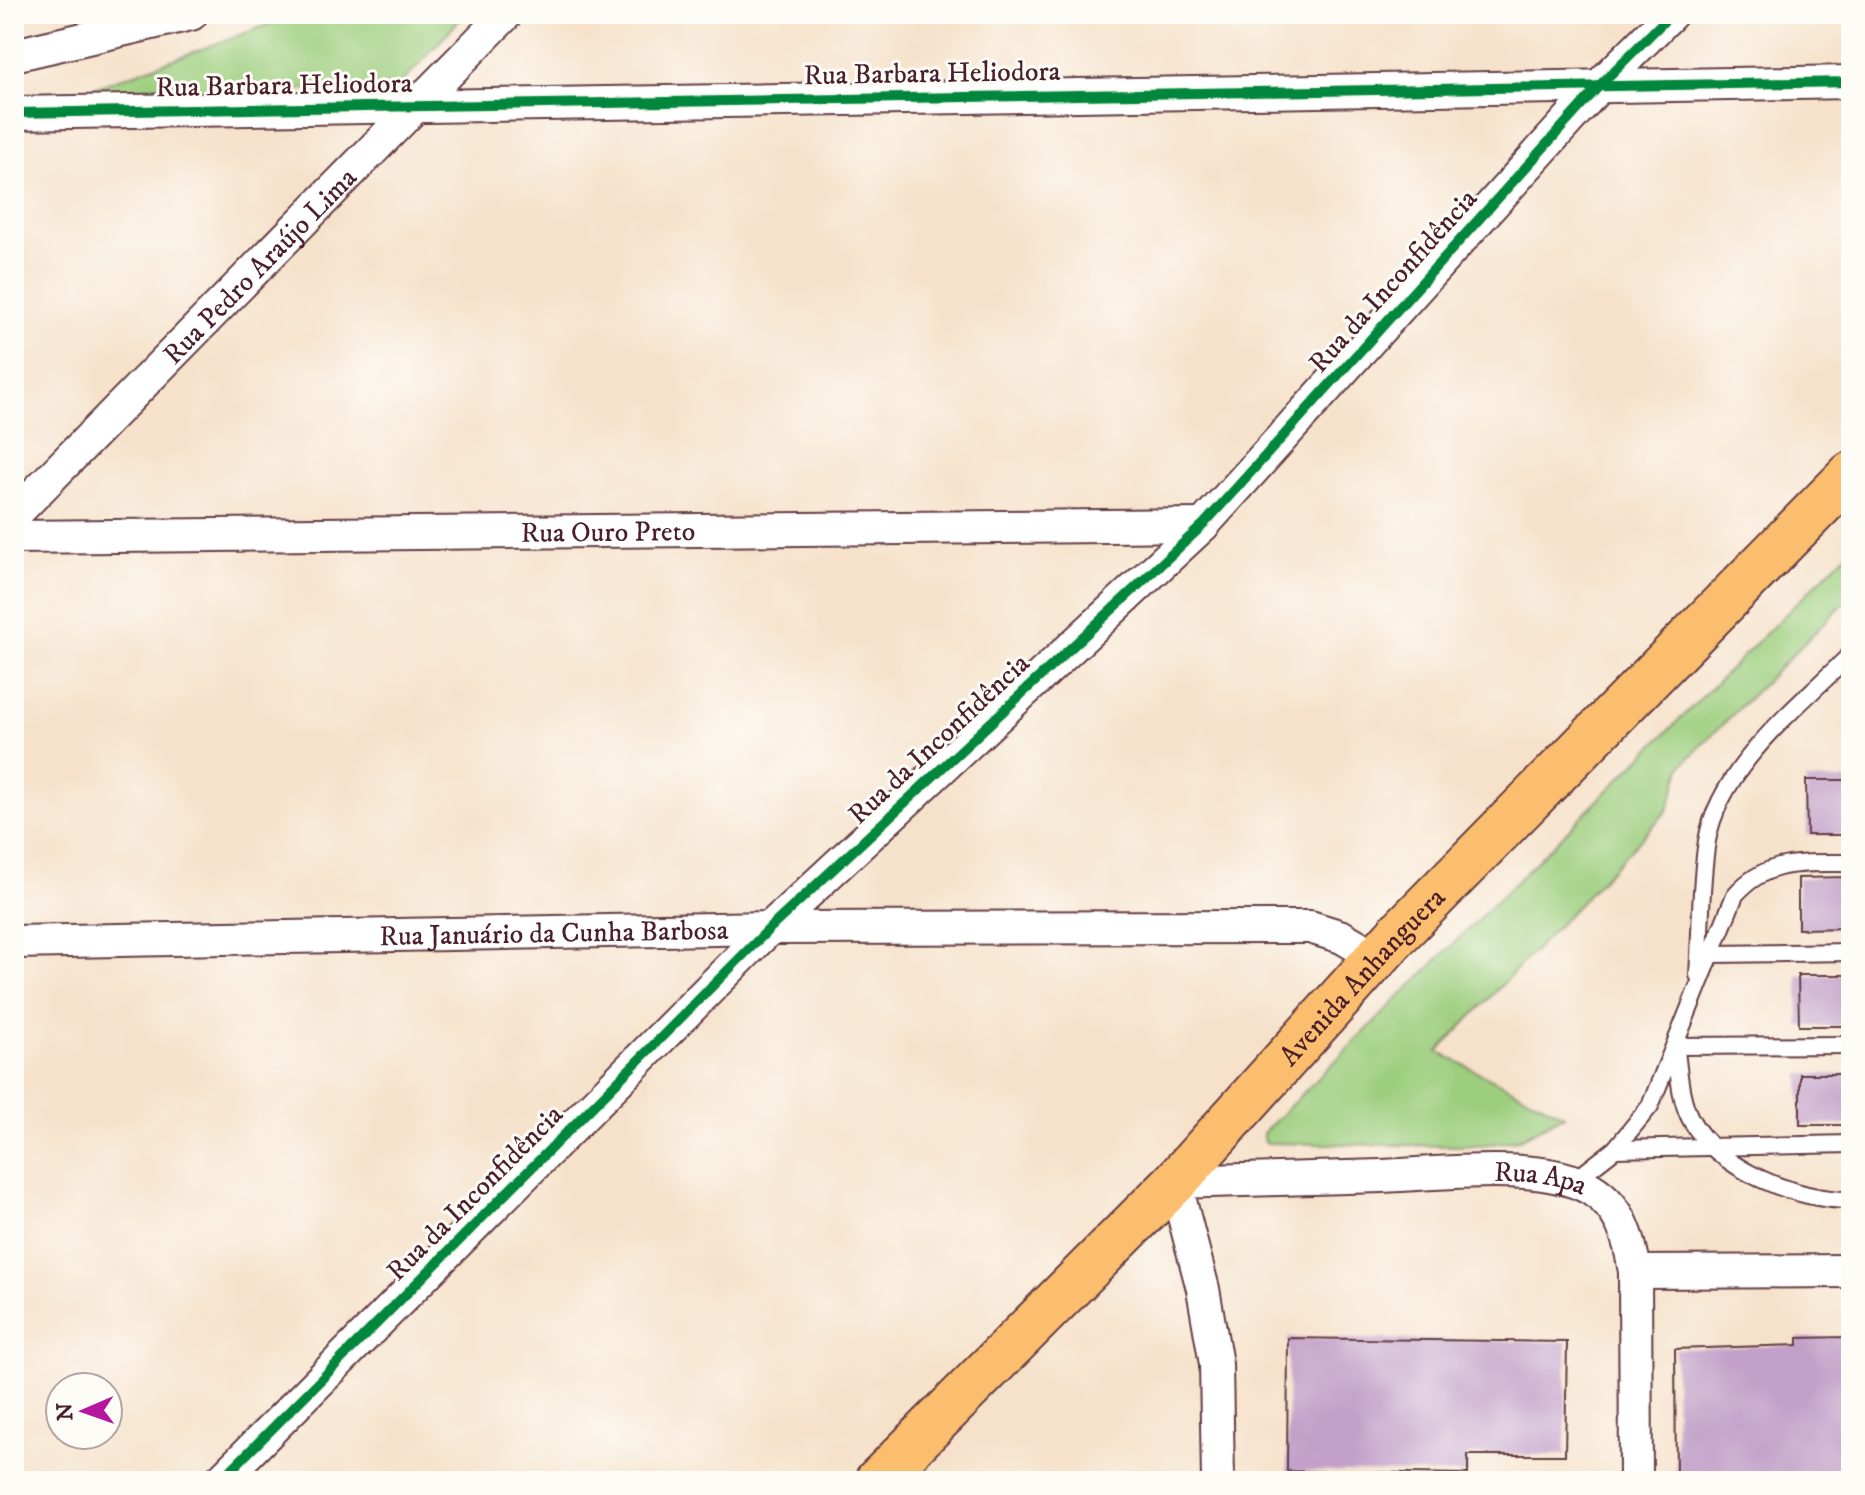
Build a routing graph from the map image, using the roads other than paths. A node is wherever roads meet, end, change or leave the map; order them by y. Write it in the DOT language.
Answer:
graph roads {
  1 [pos="191,14"];
  2 [pos="506,14"];
  3 [pos="1671,14"];
  4 [pos="14,55"];
  5 [pos="1851,82"];
  6 [pos="1600,85"];
  7 [pos="416,106"];
  8 [pos="14,113"];
  9 [pos="1851,474"];
  10 [pos="14,515"];
  11 [pos="1203,525"];
  12 [pos="14,537"];
  13 [pos="1851,654"];
  14 [pos="1851,863"];
  15 [pos="770,928"];
  16 [pos="14,942"];
  17 [pos="1851,952"];
  18 [pos="1712,954"];
  19 [pos="1376,957"];
  20 [pos="1696,994"];
  21 [pos="1851,1045"];
  22 [pos="1676,1046"];
  23 [pos="1851,1144"];
  24 [pos="1713,1146"];
  25 [pos="1615,1149"];
  26 [pos="1574,1181"];
  27 [pos="1175,1182"];
  28 [pos="1851,1200"];
  29 [pos="1851,1271"];
  30 [pos="1635,1272"];
  31 [pos="220,1481"];
  32 [pos="877,1481"];
  33 [pos="1218,1481"];
  34 [pos="1636,1481"];
  1 -- 4 [label="street"];
  2 -- 7 [label="street, Rua Pedro Araújo Lima"];
  3 -- 6 [label="street, Rua da Inconfidência"];
  5 -- 6 [label="street, Rua Barbara Heliodora"];
  6 -- 7 [label="street, Rua Barbara Heliodora"];
  6 -- 11 [label="street, Rua da Inconfidência"];
  7 -- 8 [label="street, Rua Barbara Heliodora"];
  7 -- 10 [label="street, Rua Pedro Araújo Lima"];
  9 -- 19 [label="highway, Avenida Anhanguera"];
  11 -- 12 [label="street, Rua Ouro Preto"];
  11 -- 15 [label="street, Rua da Inconfidência"];
  13 -- 20 [label="lane"];
  14 -- 18 [label="lane"];
  15 -- 16 [label="street, Rua Januário da Cunha Barbosa"];
  15 -- 19 [label="street, Rua Januário da Cunha Barbosa"];
  15 -- 31 [label="street, Rua da Inconfidência"];
  17 -- 18 [label="lane"];
  18 -- 20 [label="lane"];
  19 -- 27 [label="highway, Avenida Anhanguera"];
  20 -- 22 [label="lane"];
  21 -- 22 [label="lane"];
  22 -- 24 [label="lane"];
  22 -- 25 [label="lane"];
  23 -- 24 [label="lane"];
  24 -- 25 [label="lane"];
  24 -- 28 [label="lane"];
  25 -- 26 [label="lane"];
  26 -- 27 [label="street, Rua Apa"];
  26 -- 30 [label="street, Rua Apa"];
  27 -- 32 [label="highway, Avenida Anhanguera"];
  27 -- 33 [label="street"];
  29 -- 30 [label="street"];
  30 -- 34 [label="street, Rua Apa"];
}
